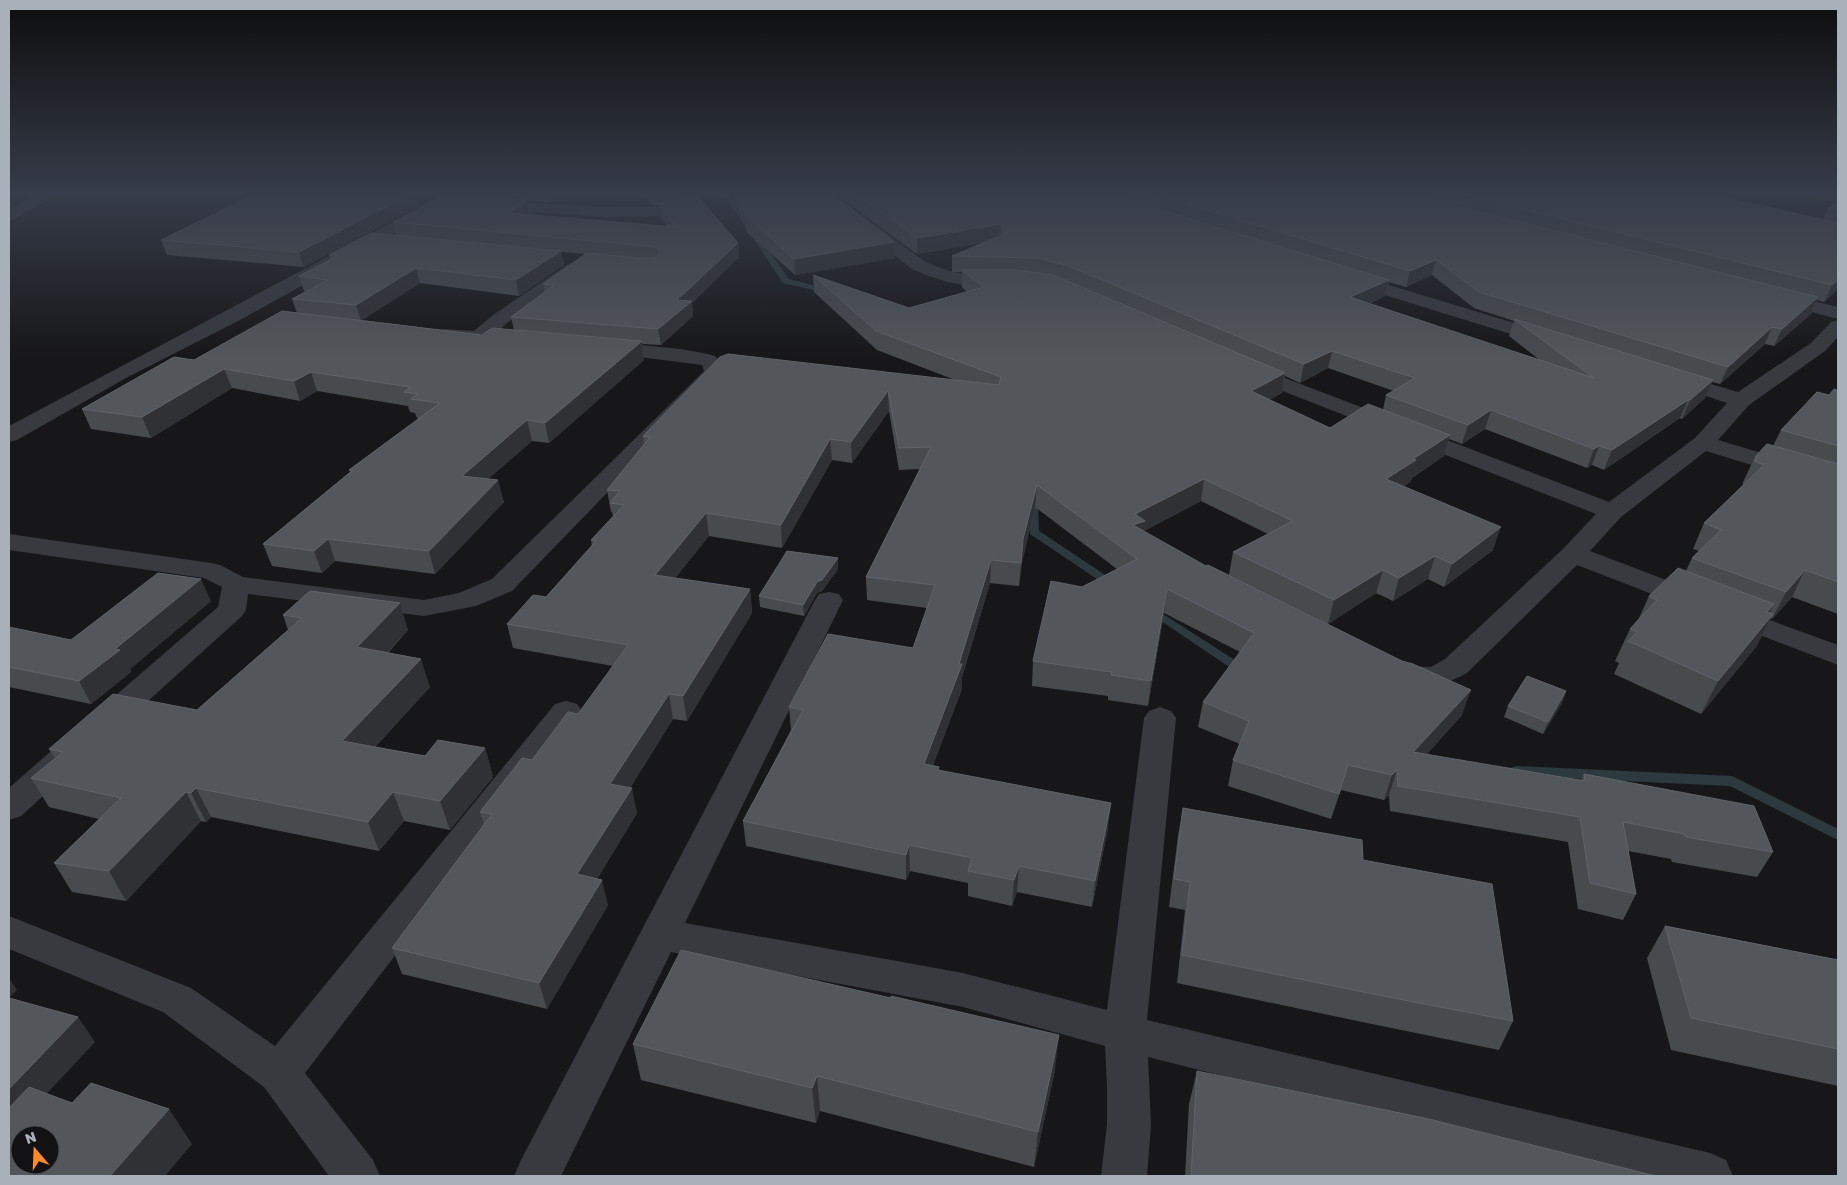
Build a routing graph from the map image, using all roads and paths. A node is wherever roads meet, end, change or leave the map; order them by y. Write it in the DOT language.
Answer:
graph roads {
  1 [pos="361,246"];
  2 [pos="893,246"];
  3 [pos="556,258"];
  4 [pos="1339,275"];
  5 [pos="1021,280"];
  6 [pos="1761,293"];
  7 [pos="1838,313"];
  8 [pos="234,316"];
  9 [pos="263,319"];
  10 [pos="1838,326"];
  11 [pos="429,335"];
  12 [pos="479,336"];
  13 [pos="509,340"];
  14 [pos="1564,344"];
  15 [pos="588,346"];
  16 [pos="1828,349"];
  17 [pos="1232,363"];
  18 [pos="1657,373"];
  19 [pos="1741,400"];
  20 [pos="9,435"];
  21 [pos="1703,443"];
  22 [pos="1838,484"];
  23 [pos="1612,512"];
  24 [pos="9,542"];
  25 [pos="1573,554"];
  26 [pos="236,584"];
  27 [pos="828,600"];
  28 [pos="1838,656"];
  29 [pos="1380,664"];
  30 [pos="566,711"];
  31 [pos="1160,718"];
  32 [pos="9,808"];
  33 [pos="9,932"];
  34 [pos="658,934"];
  35 [pos="1125,1034"];
  36 [pos="279,1073"];
  37 [pos="357,1176"];
  38 [pos="537,1176"];
  39 [pos="1124,1176"];
  40 [pos="1710,1176"];
  1 -- 8 [label="street"];
  2 -- 5 [label="street"];
  3 -- 12 [label="street"];
  4 -- 14 [label="street"];
  6 -- 7 [label="street"];
  8 -- 9 [label="street"];
  8 -- 20 [label="street"];
  10 -- 16 [label="street"];
  11 -- 12 [label="street"];
  12 -- 13 [label="street"];
  15 -- 26 [label="street"];
  16 -- 19 [label="street"];
  17 -- 23 [label="street"];
  18 -- 19 [label="street"];
  19 -- 21 [label="street"];
  21 -- 22 [label="street"];
  21 -- 23 [label="street"];
  23 -- 25 [label="street"];
  24 -- 26 [label="street"];
  25 -- 28 [label="street"];
  25 -- 29 [label="street"];
  26 -- 32 [label="street"];
  27 -- 34 [label="street"];
  30 -- 36 [label="street"];
  31 -- 35 [label="street"];
  33 -- 36 [label="street"];
  34 -- 35 [label="street"];
  34 -- 38 [label="street"];
  35 -- 39 [label="street"];
  35 -- 40 [label="street"];
  36 -- 37 [label="street"];
}
